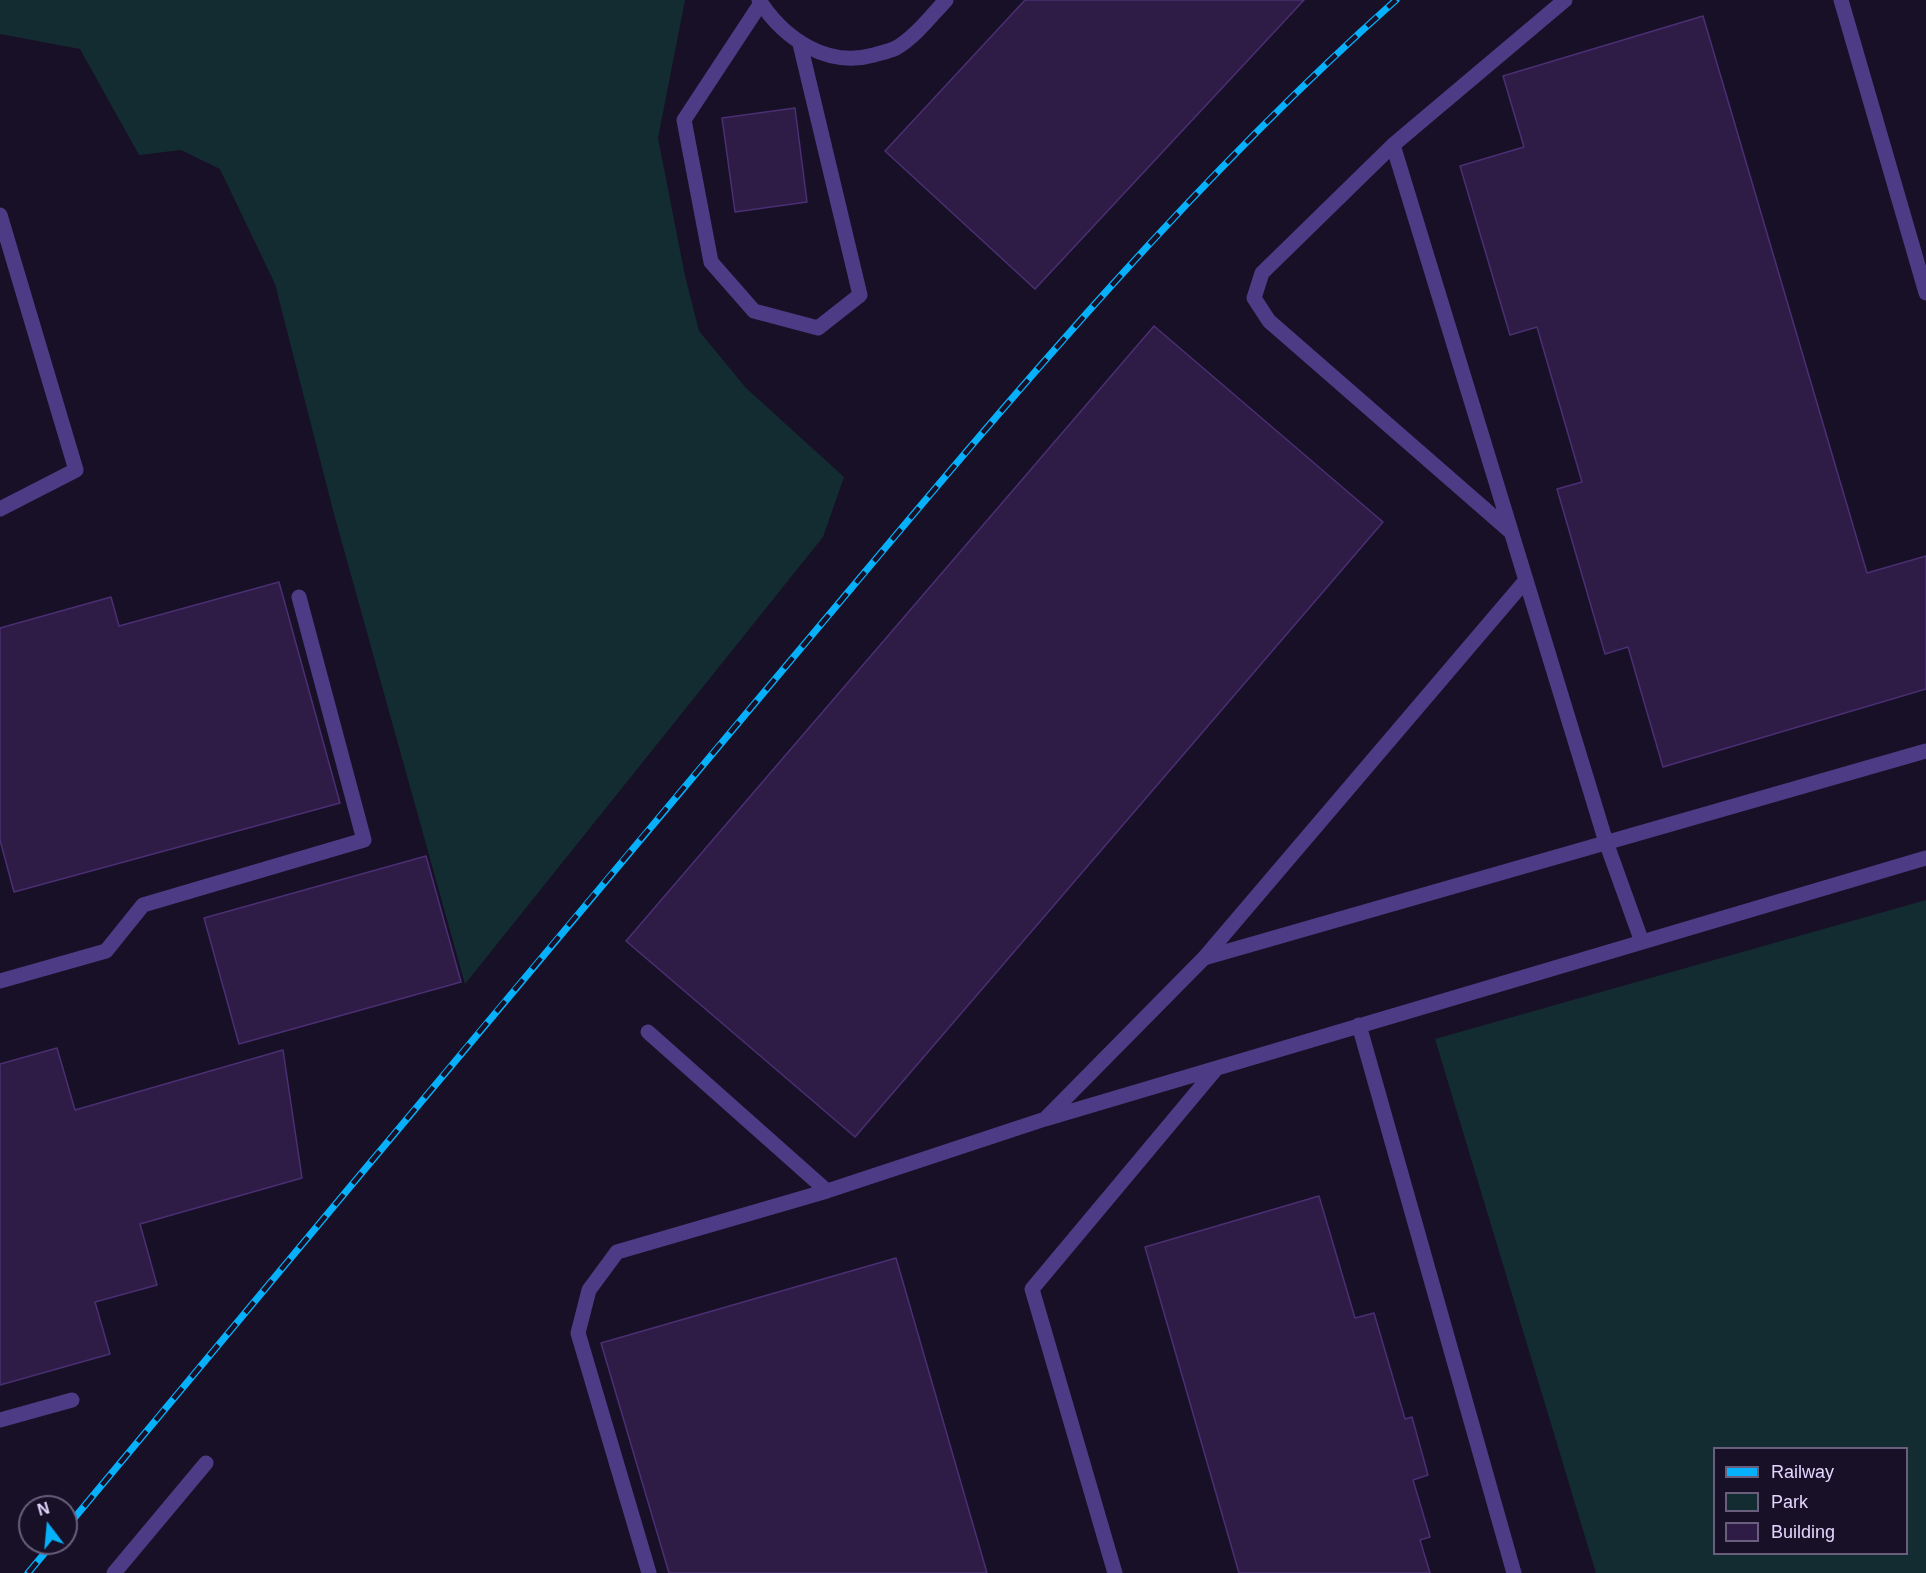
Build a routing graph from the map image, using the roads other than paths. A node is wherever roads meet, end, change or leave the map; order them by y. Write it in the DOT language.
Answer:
graph roads {
  1 [pos="946,0"];
  2 [pos="1565,0"];
  3 [pos="1841,0"];
  4 [pos="760,2"];
  5 [pos="800,44"];
  6 [pos="1393,145"];
  7 [pos="0,215"];
  8 [pos="1926,293"];
  9 [pos="0,509"];
  10 [pos="1512,533"];
  11 [pos="1526,580"];
  12 [pos="298,597"];
  13 [pos="1926,751"];
  14 [pos="1606,842"];
  15 [pos="1926,858"];
  16 [pos="1642,942"];
  17 [pos="1204,958"];
  18 [pos="0,981"];
  19 [pos="1359,1025"];
  20 [pos="648,1032"];
  21 [pos="1216,1070"];
  22 [pos="1045,1119"];
  23 [pos="827,1191"];
  24 [pos="72,1400"];
  25 [pos="0,1420"];
  26 [pos="206,1463"];
  27 [pos="114,1573"];
  28 [pos="649,1573"];
  29 [pos="1115,1573"];
  30 [pos="1514,1573"];
  1 -- 5 [label="lane"];
  2 -- 6 [label="lane"];
  3 -- 8 [label="lane"];
  4 -- 5 [label="lane"];
  4 -- 5 [label="lane"];
  6 -- 10 [label="lane"];
  6 -- 10 [label="lane"];
  7 -- 9 [label="lane"];
  10 -- 11 [label="lane"];
  11 -- 14 [label="lane"];
  11 -- 17 [label="lane"];
  12 -- 18 [label="lane"];
  13 -- 14 [label="lane"];
  14 -- 16 [label="lane"];
  14 -- 17 [label="lane"];
  15 -- 16 [label="lane"];
  16 -- 19 [label="lane"];
  17 -- 22 [label="lane"];
  19 -- 21 [label="lane"];
  19 -- 30 [label="lane"];
  20 -- 23 [label="lane"];
  21 -- 22 [label="lane"];
  21 -- 29 [label="lane"];
  22 -- 23 [label="lane"];
  23 -- 28 [label="lane"];
  24 -- 25 [label="lane"];
  26 -- 27 [label="lane"];
}
